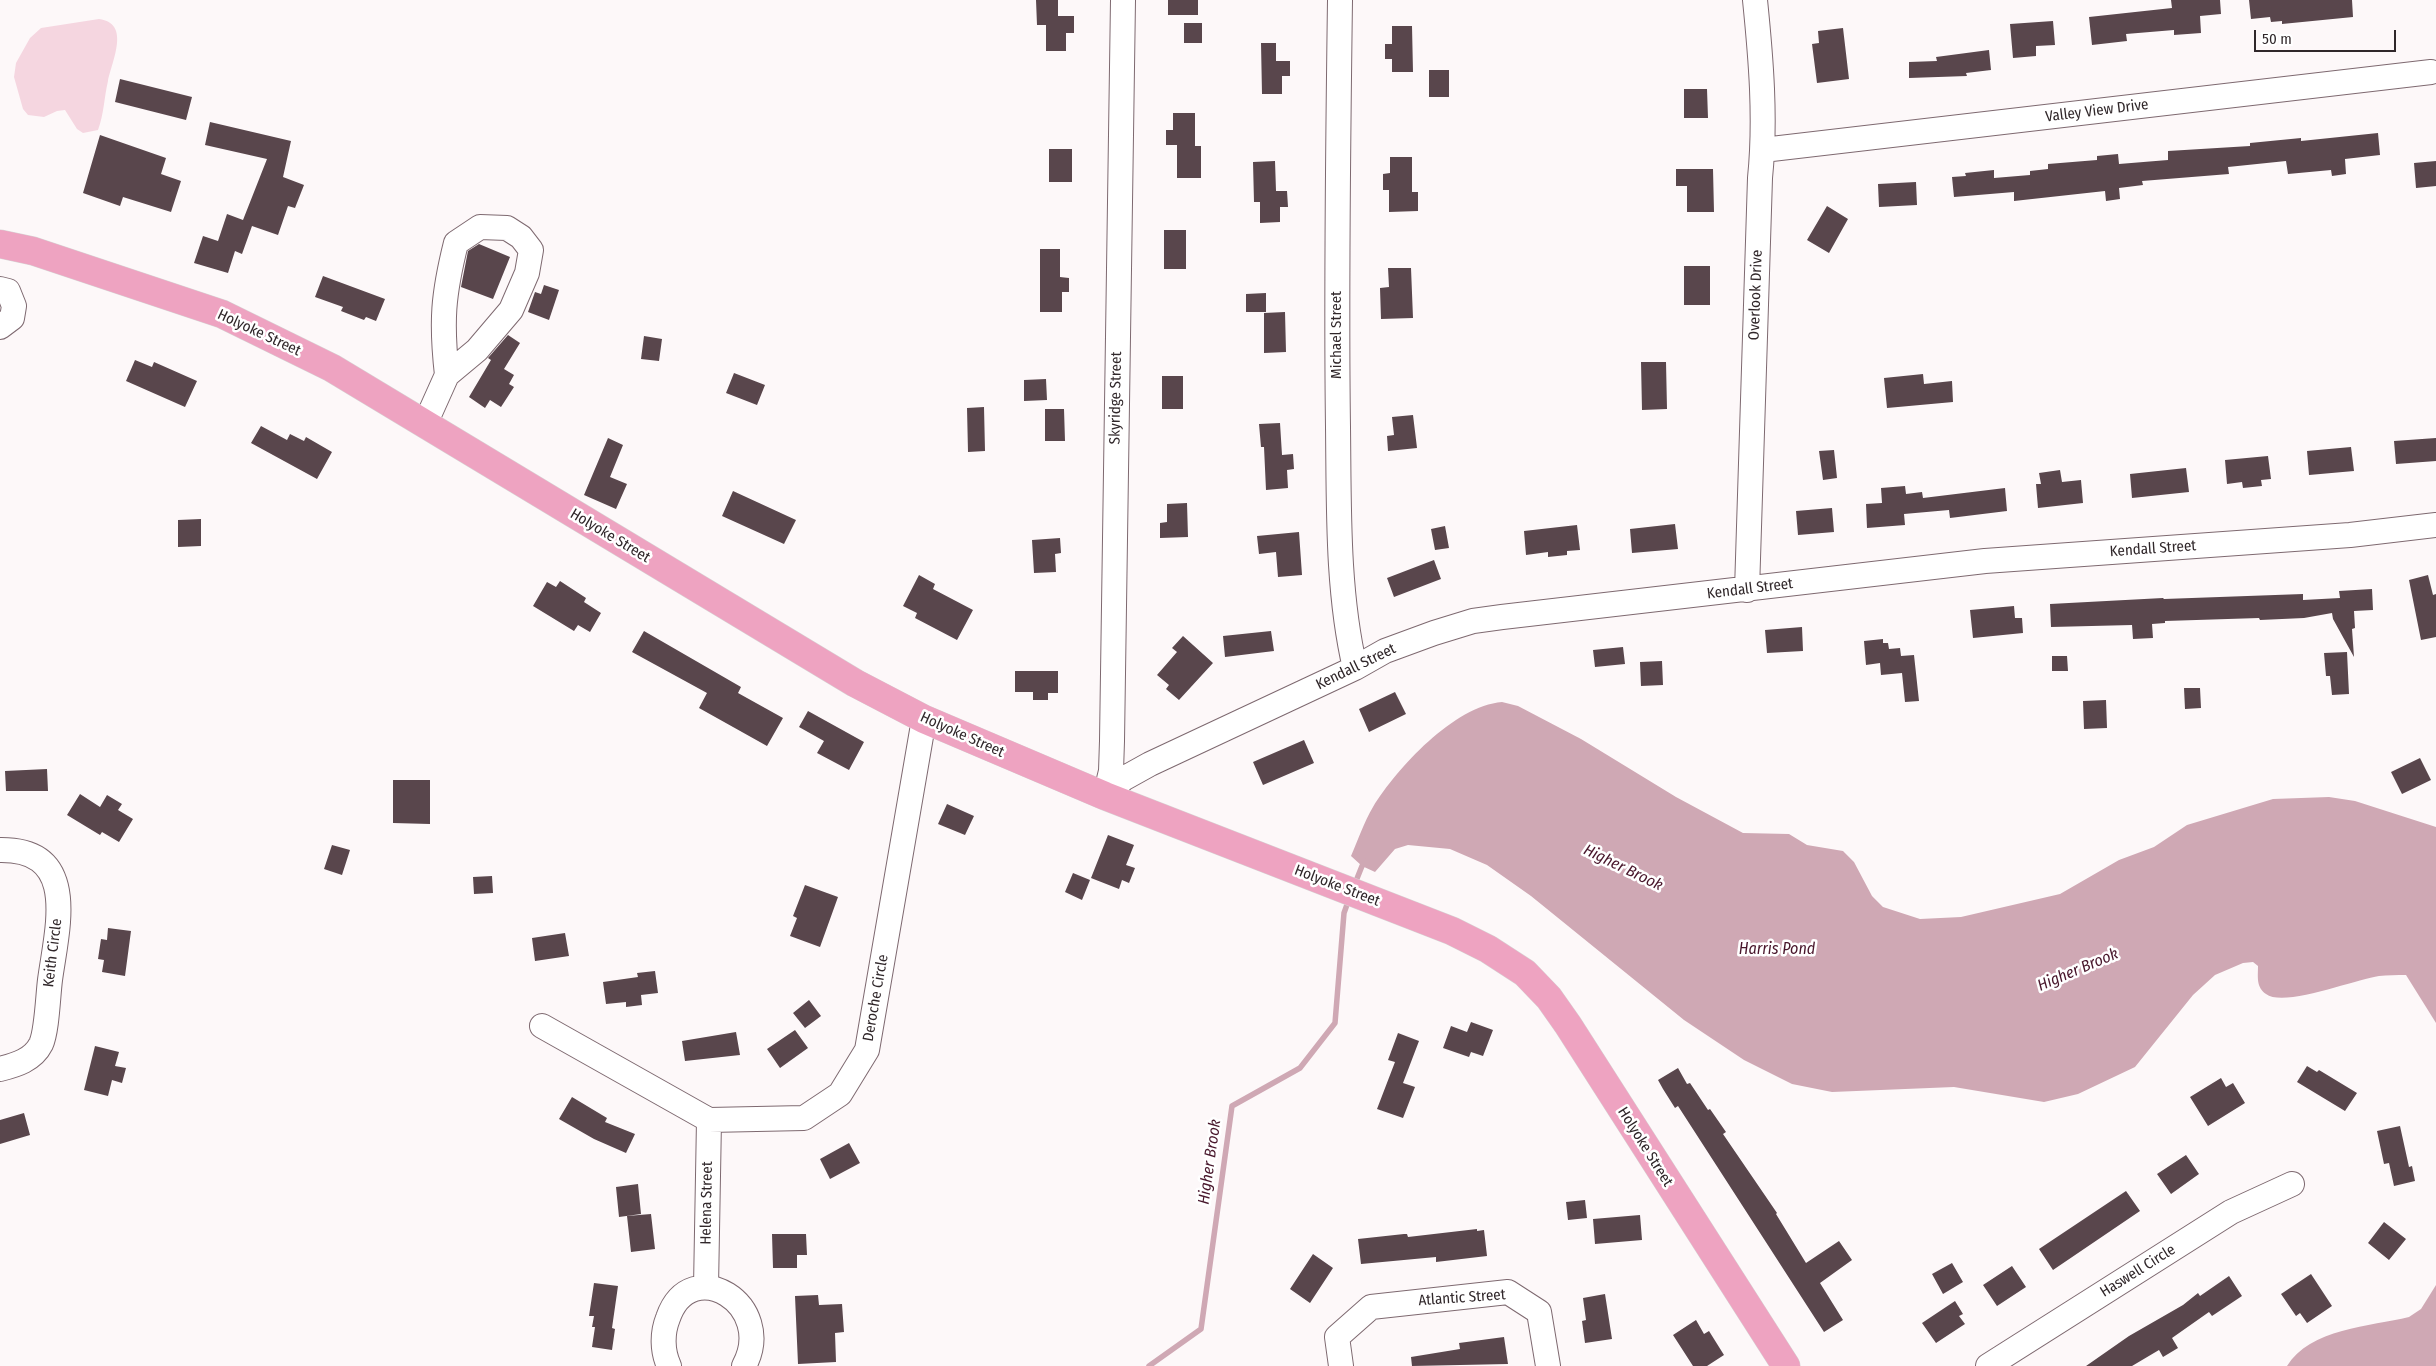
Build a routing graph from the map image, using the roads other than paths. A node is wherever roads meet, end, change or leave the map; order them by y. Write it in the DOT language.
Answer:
graph roads {
  1 [pos="1122,0"];
  2 [pos="1340,0"];
  3 [pos="1755,0"];
  4 [pos="2434,68"];
  5 [pos="1763,150"];
  6 [pos="0,244"];
  7 [pos="0,289"];
  8 [pos="0,327"];
  9 [pos="447,375"];
  10 [pos="425,424"];
  11 [pos="2436,525"];
  12 [pos="1747,590"];
  13 [pos="1355,668"];
  14 [pos="924,719"];
  15 [pos="1105,796"];
  16 [pos="0,850"];
  17 [pos="542,1026"];
  18 [pos="0,1069"];
  19 [pos="709,1120"];
  20 [pos="2292,1184"];
  21 [pos="706,1287"];
  22 [pos="669,1366"];
  23 [pos="744,1366"];
  24 [pos="1341,1366"];
  25 [pos="1548,1366"];
  26 [pos="1786,1366"];
  27 [pos="1988,1366"];
  1 -- 15 [label="street, Skyridge Street"];
  2 -- 13 [label="street, Michael Street"];
  3 -- 5 [label="street, Overlook Drive"];
  4 -- 5 [label="street, Valley View Drive"];
  5 -- 12 [label="street, Overlook Drive"];
  6 -- 10 [label="main road, Holyoke Street"];
  7 -- 8 [label="street"];
  9 -- 9 [label="street"];
  9 -- 10 [label="street"];
  10 -- 14 [label="main road, Holyoke Street"];
  11 -- 12 [label="street, Kendall Street"];
  12 -- 13 [label="street, Kendall Street"];
  13 -- 15 [label="street, Kendall Street"];
  14 -- 15 [label="main road, Holyoke Street"];
  14 -- 19 [label="street, Deroche Circle"];
  15 -- 26 [label="main road, Holyoke Street"];
  16 -- 18 [label="street, Keith Circle"];
  17 -- 19 [label="street"];
  19 -- 21 [label="street, Helena Street"];
  20 -- 27 [label="street, Haswell Circle"];
  21 -- 22 [label="street"];
  21 -- 23 [label="street"];
  24 -- 25 [label="street, Atlantic Street"];
}
